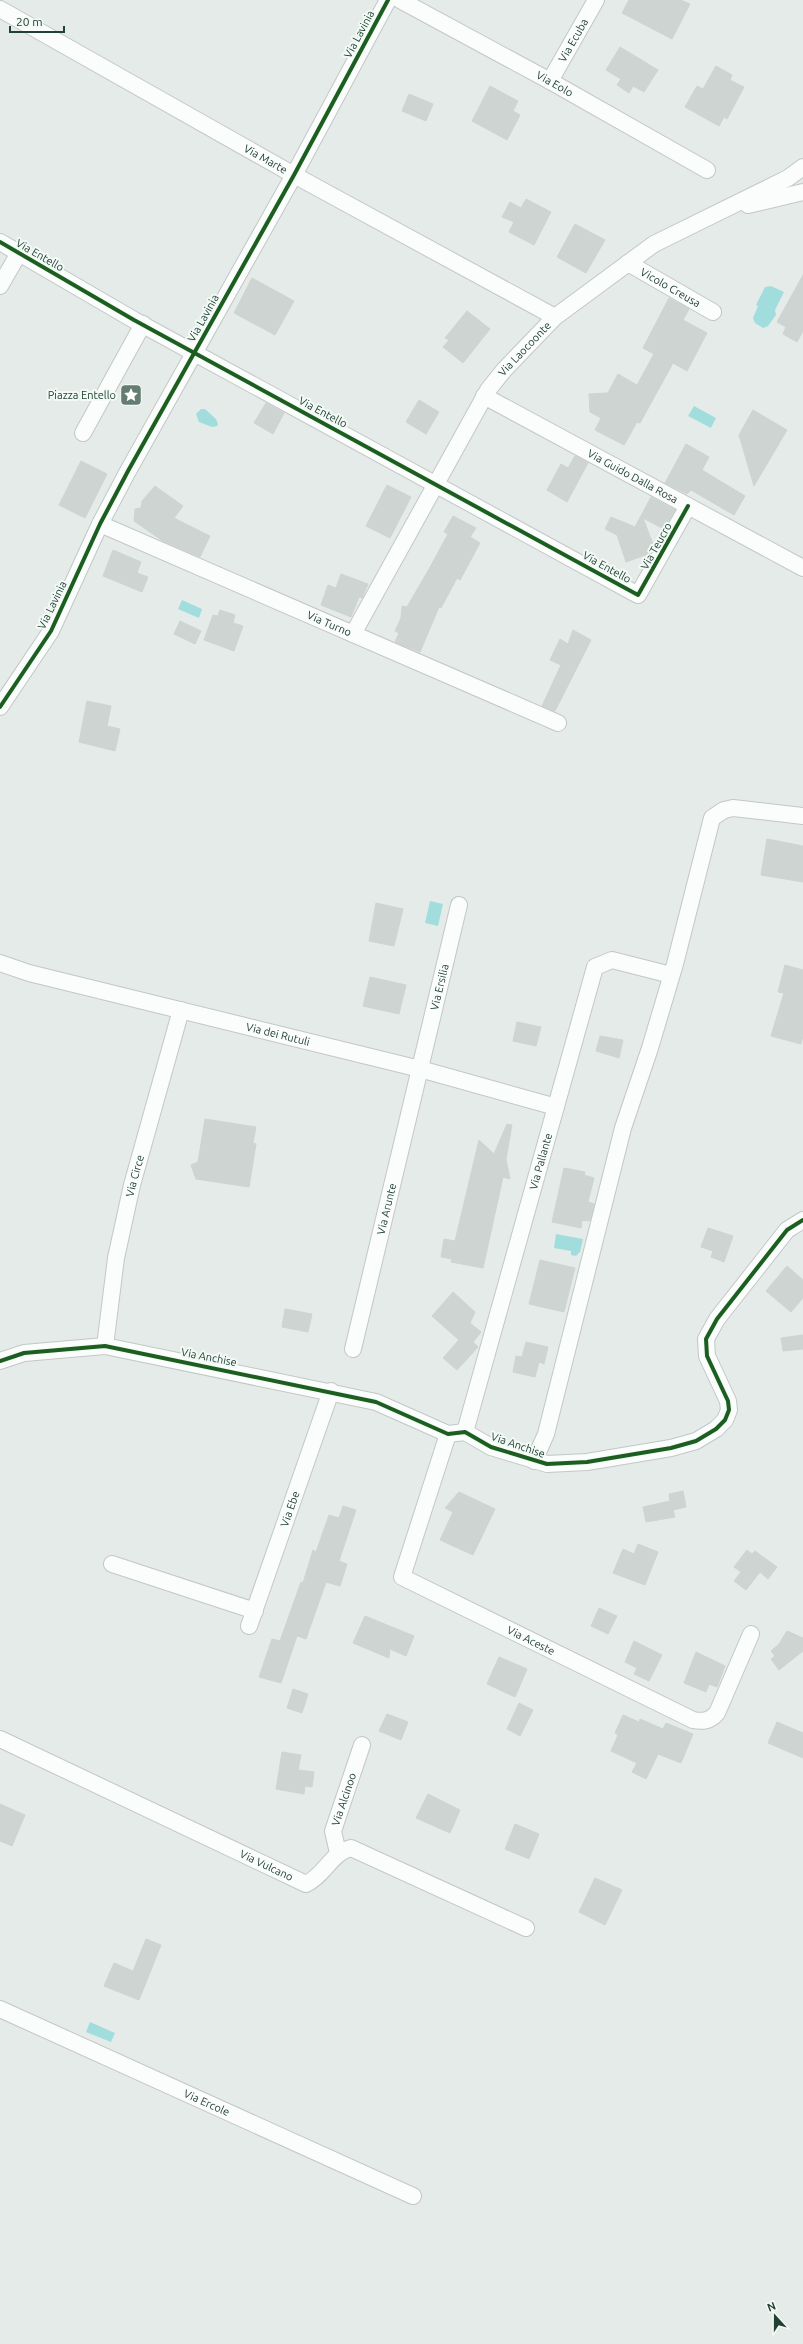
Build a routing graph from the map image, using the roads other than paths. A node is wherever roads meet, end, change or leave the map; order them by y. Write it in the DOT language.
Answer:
graph roads {
  1 [pos="388,0"];
  2 [pos="400,0"];
  3 [pos="596,0"];
  4 [pos="0,9"];
  5 [pos="550,81"];
  6 [pos="803,167"];
  7 [pos="707,170"];
  8 [pos="294,175"];
  9 [pos="803,192"];
  10 [pos="725,210"];
  11 [pos="0,242"];
  12 [pos="19,253"];
  13 [pos="628,263"];
  14 [pos="0,286"];
  15 [pos="714,312"];
  16 [pos="555,317"];
  17 [pos="143,324"];
  18 [pos="194,352"];
  19 [pos="484,396"];
  20 [pos="83,433"];
  21 [pos="436,482"];
  22 [pos="688,506"];
  23 [pos="100,524"];
  24 [pos="803,568"];
  25 [pos="638,595"];
  26 [pos="353,634"];
  27 [pos="0,707"];
  28 [pos="558,723"];
  29 [pos="803,816"];
  30 [pos="459,905"];
  31 [pos="0,963"];
  32 [pos="672,975"];
  33 [pos="181,1010"];
  34 [pos="420,1069"];
  35 [pos="556,1107"];
  36 [pos="803,1220"];
  37 [pos="105,1346"];
  38 [pos="353,1349"];
  39 [pos="0,1361"];
  40 [pos="331,1391"];
  41 [pos="465,1432"];
  42 [pos="448,1434"];
  43 [pos="534,1461"];
  44 [pos="112,1564"];
  45 [pos="255,1611"];
  46 [pos="249,1626"];
  47 [pos="751,1634"];
  48 [pos="2,1742"];
  49 [pos="362,1746"];
  50 [pos="338,1853"];
  51 [pos="526,1928"];
  52 [pos="0,2009"];
  53 [pos="413,2196"];
  1 -- 8 [label="street, Via Lavinia"];
  2 -- 5 [label="street, Via Eolo"];
  3 -- 5 [label="street, Via Ecuba"];
  4 -- 8 [label="street, Via Marte"];
  5 -- 7 [label="street, Via Eolo"];
  6 -- 10 [label="street, Via Laocoonte"];
  8 -- 16 [label="street, Via Marte"];
  8 -- 18 [label="street, Via Lavinia"];
  9 -- 10 [label="street"];
  10 -- 13 [label="street, Via Laocoonte"];
  11 -- 12 [label="street, Via Entello"];
  12 -- 14 [label="street"];
  12 -- 17 [label="street, Via Entello"];
  13 -- 15 [label="street, Vicolo Creusa"];
  13 -- 16 [label="street, Via Laocoonte"];
  16 -- 19 [label="street, Via Laocoonte"];
  17 -- 18 [label="street, Via Entello"];
  17 -- 20 [label="street"];
  18 -- 21 [label="street, Via Entello"];
  18 -- 23 [label="street, Via Lavinia"];
  19 -- 21 [label="street, Via Laocoonte"];
  19 -- 22 [label="street, Via Guido Dalla Rosa"];
  21 -- 25 [label="street, Via Entello"];
  21 -- 26 [label="street, Via Laocoonte"];
  22 -- 24 [label="street, Via Guido Dalla Rosa"];
  22 -- 25 [label="street, Via Teucro"];
  23 -- 26 [label="street, Via Turno"];
  23 -- 27 [label="street, Via Lavinia"];
  26 -- 28 [label="street, Via Turno"];
  29 -- 32 [label="street"];
  30 -- 34 [label="street, Via Ersilia"];
  31 -- 33 [label="street, Via dei Rutuli"];
  32 -- 35 [label="street, Via Pallante"];
  32 -- 43 [label="street"];
  33 -- 34 [label="street, Via dei Rutuli"];
  33 -- 37 [label="street, Via Circe"];
  34 -- 35 [label="street, Via dei Rutuli"];
  34 -- 38 [label="street, Via Arunte"];
  35 -- 41 [label="street, Via Pallante"];
  36 -- 43 [label="street, Via Anchise"];
  37 -- 39 [label="street, Via Anchise"];
  37 -- 40 [label="street, Via Anchise"];
  40 -- 42 [label="street, Via Anchise"];
  40 -- 45 [label="street, Via Ebe"];
  41 -- 42 [label="street"];
  41 -- 43 [label="street, Via Anchise"];
  42 -- 47 [label="street, Via Aceste"];
  44 -- 45 [label="street"];
  45 -- 46 [label="street, Via Ebe"];
  48 -- 50 [label="street, Via Vulcano"];
  49 -- 50 [label="street, Via Alcinoo"];
  50 -- 51 [label="street"];
  52 -- 53 [label="street, Via Ercole"];
}
